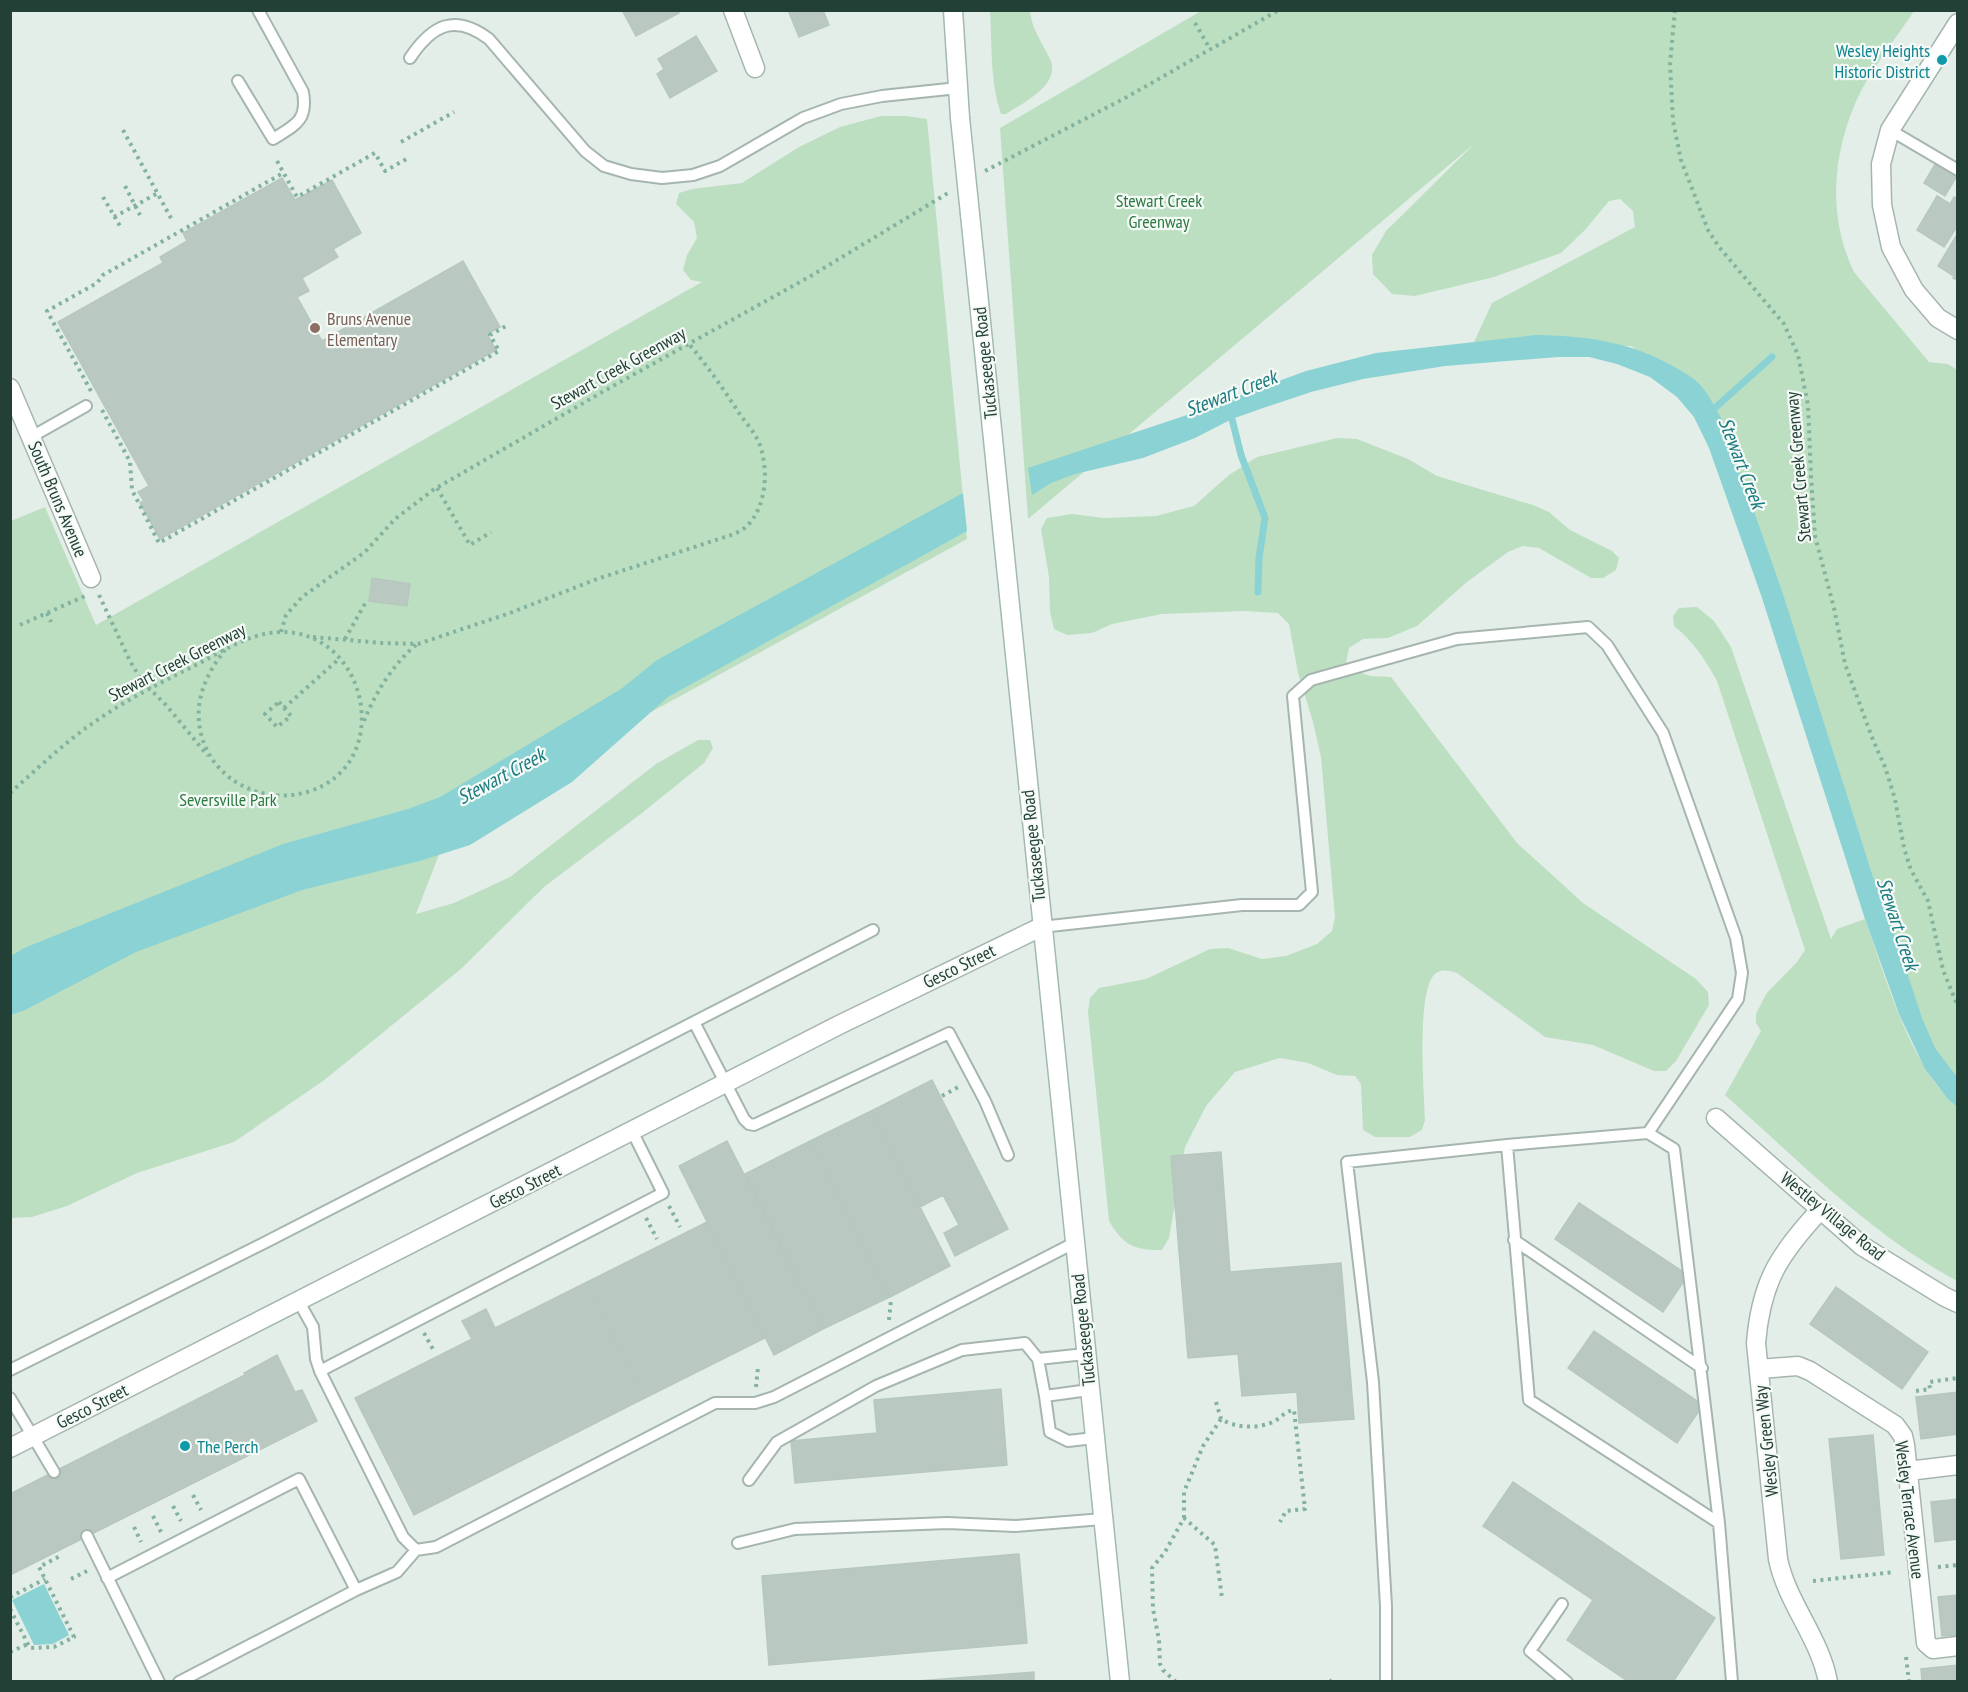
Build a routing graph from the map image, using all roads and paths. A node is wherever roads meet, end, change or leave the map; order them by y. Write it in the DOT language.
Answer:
graph roads {
  1 [pos="258,10"];
  2 [pos="733,10"];
  3 [pos="953,10"];
  4 [pos="1279,10"];
  5 [pos="1675,10"];
  6 [pos="1195,22"];
  7 [pos="1958,22"];
  8 [pos="1210,49"];
  9 [pos="410,58"];
  10 [pos="755,68"];
  11 [pos="238,81"];
  12 [pos="958,88"];
  13 [pos="454,112"];
  14 [pos="123,130"];
  15 [pos="1890,130"];
  16 [pos="402,142"];
  17 [pos="410,157"];
  18 [pos="276,161"];
  19 [pos="1958,170"];
  20 [pos="283,173"];
  21 [pos="981,173"];
  22 [pos="125,186"];
  23 [pos="952,191"];
  24 [pos="158,193"];
  25 [pos="103,197"];
  26 [pos="135,205"];
  27 [pos="140,215"];
  28 [pos="114,217"];
  29 [pos="172,219"];
  30 [pos="120,226"];
  31 [pos="506,326"];
  32 [pos="1958,330"];
  33 [pos="689,344"];
  34 [pos="10,388"];
  35 [pos="93,394"];
  36 [pos="99,405"];
  37 [pos="86,406"];
  38 [pos="31,436"];
  39 [pos="436,488"];
  40 [pos="491,532"];
  41 [pos="89,586"];
  42 [pos="366,602"];
  43 [pos="47,613"];
  44 [pos="51,622"];
  45 [pos="20,625"];
  46 [pos="281,632"];
  47 [pos="309,636"];
  48 [pos="345,639"];
  49 [pos="418,644"];
  50 [pos="225,650"];
  51 [pos="339,659"];
  52 [pos="148,689"];
  53 [pos="284,708"];
  54 [pos="363,726"];
  55 [pos="211,760"];
  56 [pos="10,793"];
  57 [pos="1041,927"];
  58 [pos="873,930"];
  59 [pos="1958,1007"];
  60 [pos="694,1022"];
  61 [pos="726,1083"];
  62 [pos="1716,1118"];
  63 [pos="632,1131"];
  64 [pos="1648,1133"];
  65 [pos="1507,1145"];
  66 [pos="1008,1155"];
  67 [pos="1821,1209"];
  68 [pos="1514,1240"];
  69 [pos="1074,1243"];
  70 [pos="299,1302"];
  71 [pos="1958,1304"];
  72 [pos="1085,1354"];
  73 [pos="1038,1359"];
  74 [pos="1702,1368"];
  75 [pos="1759,1369"];
  76 [pos="10,1370"];
  77 [pos="320,1371"];
  78 [pos="1958,1378"];
  79 [pos="1089,1390"];
  80 [pos="1916,1391"];
  81 [pos="1045,1396"];
  82 [pos="10,1398"];
  83 [pos="1216,1402"];
  84 [pos="1221,1419"];
  85 [pos="33,1436"];
  86 [pos="1094,1438"];
  87 [pos="10,1448"];
  88 [pos="1958,1465"];
  89 [pos="1908,1470"];
  90 [pos="54,1472"];
  91 [pos="749,1480"];
  92 [pos="1184,1518"];
  93 [pos="1103,1519"];
  94 [pos="1280,1522"];
  95 [pos="1719,1523"];
  96 [pos="87,1536"];
  97 [pos="738,1543"];
  98 [pos="416,1550"];
  99 [pos="60,1556"];
  100 [pos="1958,1565"];
  101 [pos="1928,1568"];
  102 [pos="1895,1572"];
  103 [pos="107,1578"];
  104 [pos="45,1580"];
  105 [pos="1813,1581"];
  106 [pos="356,1590"];
  107 [pos="10,1597"];
  108 [pos="1222,1598"];
  109 [pos="1562,1604"];
  110 [pos="10,1609"];
  111 [pos="28,1644"];
  112 [pos="1958,1646"];
  113 [pos="10,1652"];
  114 [pos="1906,1657"];
  115 [pos="1334,1677"];
  116 [pos="159,1682"];
  117 [pos="179,1682"];
  118 [pos="1120,1682"];
  119 [pos="1176,1682"];
  120 [pos="1329,1682"];
  121 [pos="1386,1682"];
  122 [pos="1567,1682"];
  123 [pos="1732,1682"];
  124 [pos="1828,1682"];
  125 [pos="1909,1682"];
  1 -- 11 [label="lane"];
  2 -- 10 [label="street"];
  3 -- 12 [label="street, Tuckaseegee Road"];
  4 -- 8 [label="path"];
  5 -- 59 [label="path, Stewart Creek Greenway"];
  6 -- 8 [label="path"];
  7 -- 15 [label="street"];
  8 -- 21 [label="path"];
  9 -- 12 [label="lane"];
  12 -- 57 [label="street, Tuckaseegee Road, bridge"];
  13 -- 16 [label="path"];
  14 -- 24 [label="path"];
  15 -- 19 [label="lane"];
  15 -- 32 [label="street"];
  17 -- 20 [label="path"];
  18 -- 20 [label="path"];
  20 -- 35 [label="path"];
  22 -- 26 [label="path"];
  23 -- 33 [label="path, Stewart Creek Greenway"];
  24 -- 26 [label="path"];
  24 -- 29 [label="path"];
  25 -- 28 [label="path"];
  26 -- 27 [label="path"];
  26 -- 28 [label="path"];
  28 -- 30 [label="path"];
  31 -- 36 [label="path"];
  33 -- 39 [label="path, Stewart Creek Greenway"];
  33 -- 49 [label="path"];
  34 -- 38 [label="street, South Bruns Avenue"];
  37 -- 38 [label="lane"];
  38 -- 41 [label="street, South Bruns Avenue"];
  39 -- 40 [label="path"];
  39 -- 46 [label="path, Stewart Creek Greenway"];
  41 -- 43 [label="path"];
  41 -- 52 [label="path"];
  42 -- 48 [label="path"];
  43 -- 44 [label="path"];
  43 -- 45 [label="path"];
  46 -- 47 [label="path"];
  46 -- 50 [label="path, Stewart Creek Greenway"];
  47 -- 48 [label="path"];
  47 -- 51 [label="path"];
  48 -- 49 [label="path"];
  49 -- 54 [label="path"];
  50 -- 52 [label="path, Stewart Creek Greenway"];
  50 -- 55 [label="path"];
  51 -- 53 [label="path"];
  51 -- 54 [label="path"];
  52 -- 55 [label="path"];
  52 -- 56 [label="path, Stewart Creek Greenway"];
  53 -- 53 [label="path"];
  54 -- 55 [label="path"];
  57 -- 61 [label="street, Gesco Street"];
  57 -- 64 [label="lane"];
  57 -- 69 [label="street, Tuckaseegee Road"];
  58 -- 60 [label="lane"];
  60 -- 61 [label="lane"];
  60 -- 76 [label="lane"];
  61 -- 63 [label="street, Gesco Street"];
  61 -- 66 [label="lane"];
  62 -- 67 [label="street, Westley Village Road"];
  63 -- 70 [label="street, Gesco Street"];
  63 -- 77 [label="lane"];
  64 -- 65 [label="lane"];
  64 -- 74 [label="lane"];
  65 -- 68 [label="lane"];
  65 -- 121 [label="lane"];
  67 -- 71 [label="street, Westley Village Road"];
  67 -- 75 [label="street, Wesley Green Way"];
  68 -- 74 [label="lane"];
  68 -- 95 [label="lane"];
  69 -- 72 [label="street, Tuckaseegee Road"];
  69 -- 98 [label="lane"];
  70 -- 77 [label="lane"];
  70 -- 85 [label="street, Gesco Street"];
  72 -- 73 [label="lane"];
  72 -- 79 [label="street, Tuckaseegee Road"];
  73 -- 81 [label="lane"];
  73 -- 91 [label="lane"];
  74 -- 95 [label="lane"];
  75 -- 89 [label="street, Wesley Terrace Avenue"];
  75 -- 124 [label="street, Wesley Green Way"];
  77 -- 98 [label="lane"];
  78 -- 80 [label="path"];
  79 -- 81 [label="lane"];
  79 -- 86 [label="street, Tuckaseegee Road"];
  81 -- 86 [label="lane"];
  82 -- 85 [label="lane"];
  83 -- 84 [label="path"];
  84 -- 92 [label="path"];
  84 -- 94 [label="path"];
  85 -- 87 [label="street, Gesco Street"];
  85 -- 90 [label="lane"];
  86 -- 93 [label="street, Tuckaseegee Road"];
  88 -- 89 [label="street"];
  89 -- 112 [label="street, Wesley Terrace Avenue"];
  92 -- 108 [label="path"];
  92 -- 119 [label="path"];
  93 -- 97 [label="lane"];
  93 -- 118 [label="street, Tuckaseegee Road"];
  95 -- 123 [label="lane"];
  96 -- 103 [label="lane"];
  98 -- 106 [label="lane"];
  99 -- 104 [label="path"];
  100 -- 101 [label="path"];
  102 -- 105 [label="path"];
  103 -- 106 [label="lane"];
  103 -- 116 [label="lane"];
  104 -- 107 [label="path"];
  104 -- 111 [label="path"];
  106 -- 117 [label="lane"];
  109 -- 122 [label="lane"];
  110 -- 111 [label="path"];
  111 -- 113 [label="path"];
  114 -- 125 [label="path"];
  115 -- 120 [label="path"];
}
